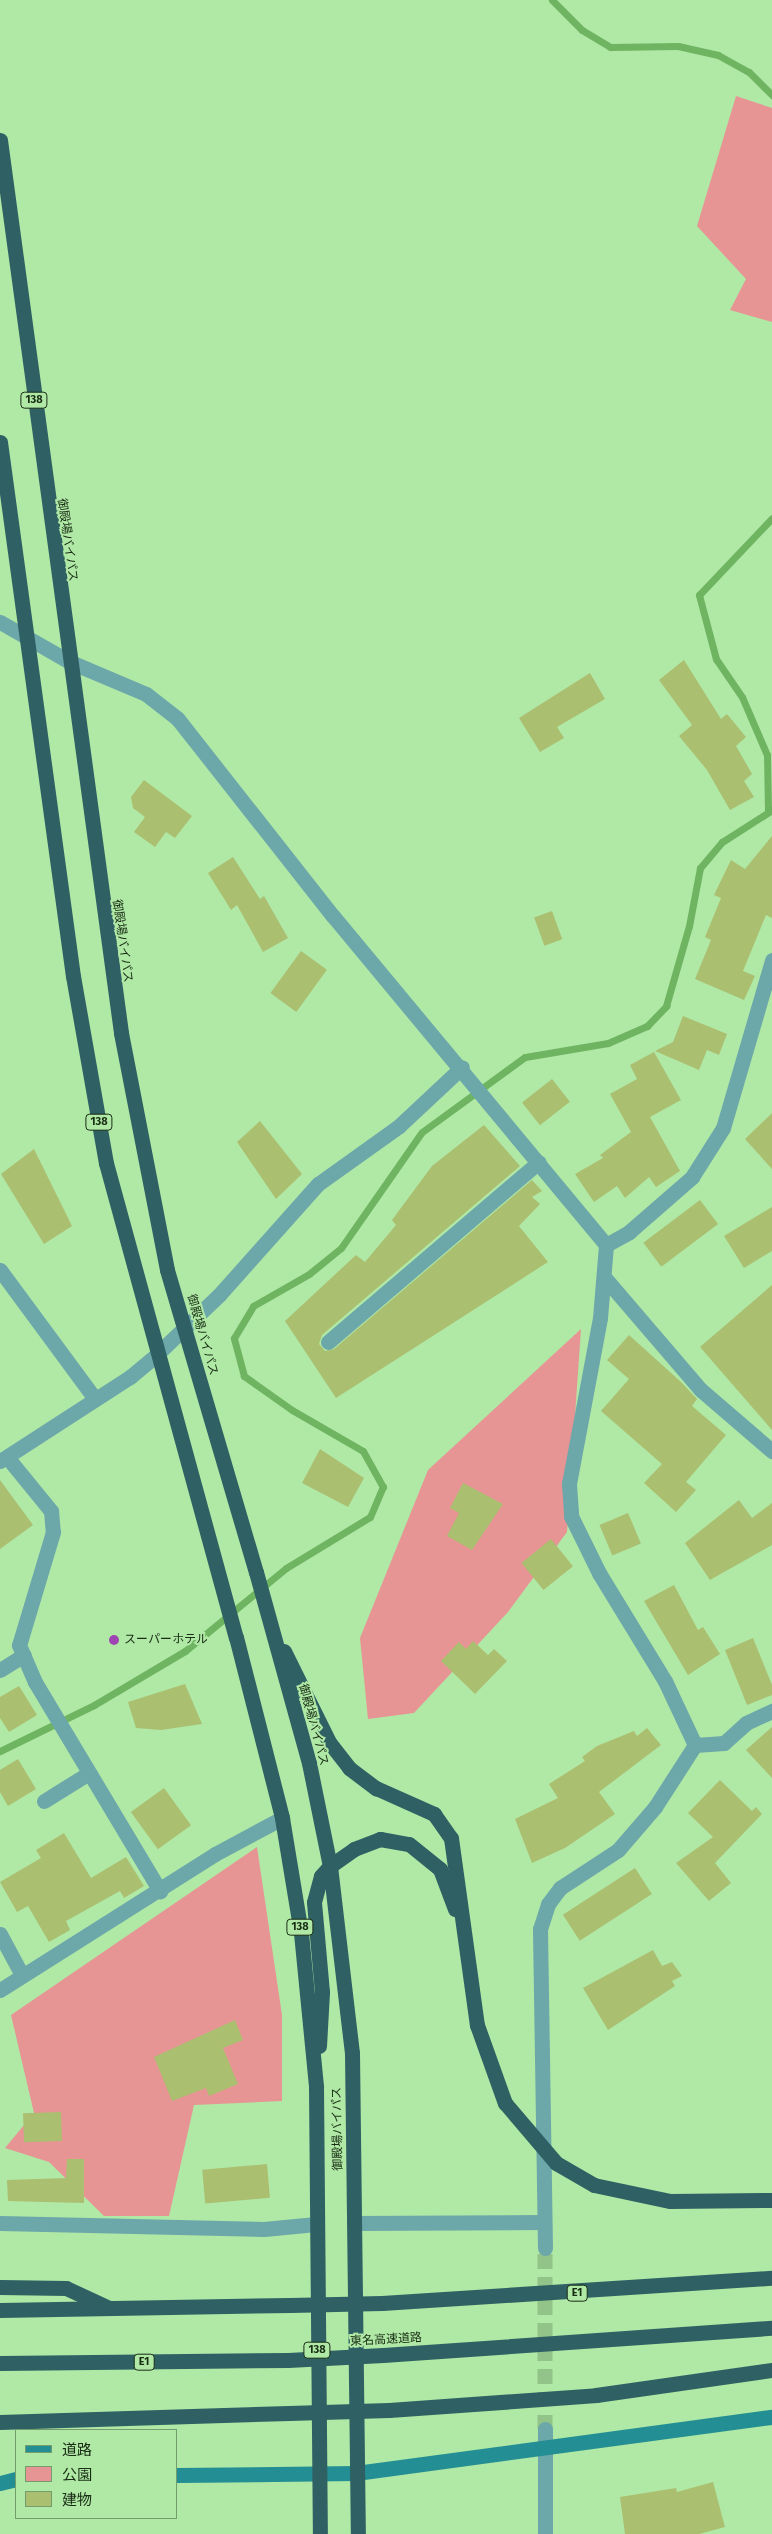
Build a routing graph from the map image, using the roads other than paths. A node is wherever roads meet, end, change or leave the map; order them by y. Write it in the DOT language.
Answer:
graph roads {
  1 [pos="0,140"];
  2 [pos="0,442"];
  3 [pos="0,622"];
  4 [pos="26,637"];
  5 [pos="68,661"];
  6 [pos="772,960"];
  7 [pos="462,1067"];
  8 [pos="539,1162"];
  9 [pos="606,1245"];
  10 [pos="0,1270"];
  11 [pos="604,1278"];
  12 [pos="184,1327"];
  13 [pos="328,1342"];
  14 [pos="156,1355"];
  15 [pos="95,1399"];
  16 [pos="772,1451"];
  17 [pos="4,1459"];
  18 [pos="267,1616"];
  19 [pos="24,1655"];
  20 [pos="0,1670"];
  21 [pos="772,1711"];
  22 [pos="695,1745"];
  23 [pos="89,1773"];
  24 [pos="44,1801"];
  25 [pos="282,1818"];
  26 [pos="330,1866"];
  27 [pos="160,1891"];
  28 [pos="0,1934"];
  29 [pos="467,1952"];
  30 [pos="22,1975"];
  31 [pos="0,1990"];
  32 [pos="316,2087"];
  33 [pos="772,2200"];
  34 [pos="544,2222"];
  35 [pos="0,2223"];
  36 [pos="316,2224"];
  37 [pos="354,2224"];
  38 [pos="545,2248"];
  39 [pos="772,2278"];
  40 [pos="0,2287"];
  41 [pos="0,2310"];
  42 [pos="114,2310"];
  43 [pos="772,2328"];
  44 [pos="0,2363"];
  45 [pos="772,2370"];
  46 [pos="772,2417"];
  47 [pos="0,2422"];
  48 [pos="545,2429"];
  49 [pos="545,2449"];
  50 [pos="356,2473"];
  51 [pos="178,2475"];
  52 [pos="318,2476"];
  53 [pos="15,2479"];
  54 [pos="0,2483"];
  55 [pos="320,2534"];
  56 [pos="358,2534"];
  57 [pos="545,2534"];
  1 -- 5 [label="highway, 御殿場バイパス / 138"];
  2 -- 4 [label="highway, 御殿場バイパス / 138"];
  3 -- 4 [label="street"];
  4 -- 5 [label="street"];
  4 -- 14 [label="highway, 御殿場バイパス / 138"];
  5 -- 7 [label="street"];
  5 -- 12 [label="highway, 御殿場バイパス / 138"];
  6 -- 9 [label="street"];
  7 -- 8 [label="street"];
  7 -- 12 [label="street"];
  8 -- 9 [label="street"];
  8 -- 13 [label="street"];
  9 -- 11 [label="street"];
  10 -- 15 [label="street"];
  11 -- 16 [label="street"];
  11 -- 22 [label="street"];
  12 -- 14 [label="street"];
  12 -- 18 [label="highway, 御殿場バイパス / 138"];
  14 -- 15 [label="street"];
  14 -- 25 [label="highway, 御殿場バイパス / 138"];
  15 -- 17 [label="street"];
  17 -- 19 [label="street"];
  18 -- 26 [label="highway, 御殿場バイパス / 138"];
  18 -- 29 [label="highway"];
  19 -- 20 [label="street"];
  19 -- 23 [label="street"];
  21 -- 22 [label="street"];
  22 -- 34 [label="street"];
  23 -- 24 [label="street"];
  23 -- 27 [label="street"];
  25 -- 27 [label="street"];
  25 -- 32 [label="highway, 御殿場バイパス / 138"];
  26 -- 29 [label="highway"];
  26 -- 32 [label="highway"];
  26 -- 37 [label="highway, 御殿場バイパス / 138"];
  27 -- 30 [label="street"];
  28 -- 30 [label="street"];
  29 -- 33 [label="highway, bridge"];
  30 -- 31 [label="street"];
  32 -- 36 [label="highway, 御殿場バイパス / 138"];
  34 -- 37 [label="street"];
  34 -- 38 [label="street"];
  35 -- 36 [label="street"];
  36 -- 52 [label="highway, 御殿場バイパス / 138"];
  37 -- 50 [label="highway, 御殿場バイパス / 138"];
  39 -- 42 [label="highway, E1, bridge"];
  40 -- 42 [label="highway"];
  41 -- 42 [label="highway, E1"];
  43 -- 44 [label="highway, 東名高速道路 / E1, bridge"];
  45 -- 47 [label="highway, bridge"];
  46 -- 49 [label="street"];
  48 -- 49 [label="street"];
  49 -- 50 [label="street"];
  49 -- 57 [label="street"];
  50 -- 52 [label="street"];
  50 -- 56 [label="highway, 御殿場バイパス / 138"];
  51 -- 52 [label="street"];
  52 -- 55 [label="highway, 御殿場バイパス / 138"];
  53 -- 54 [label="street"];
}
